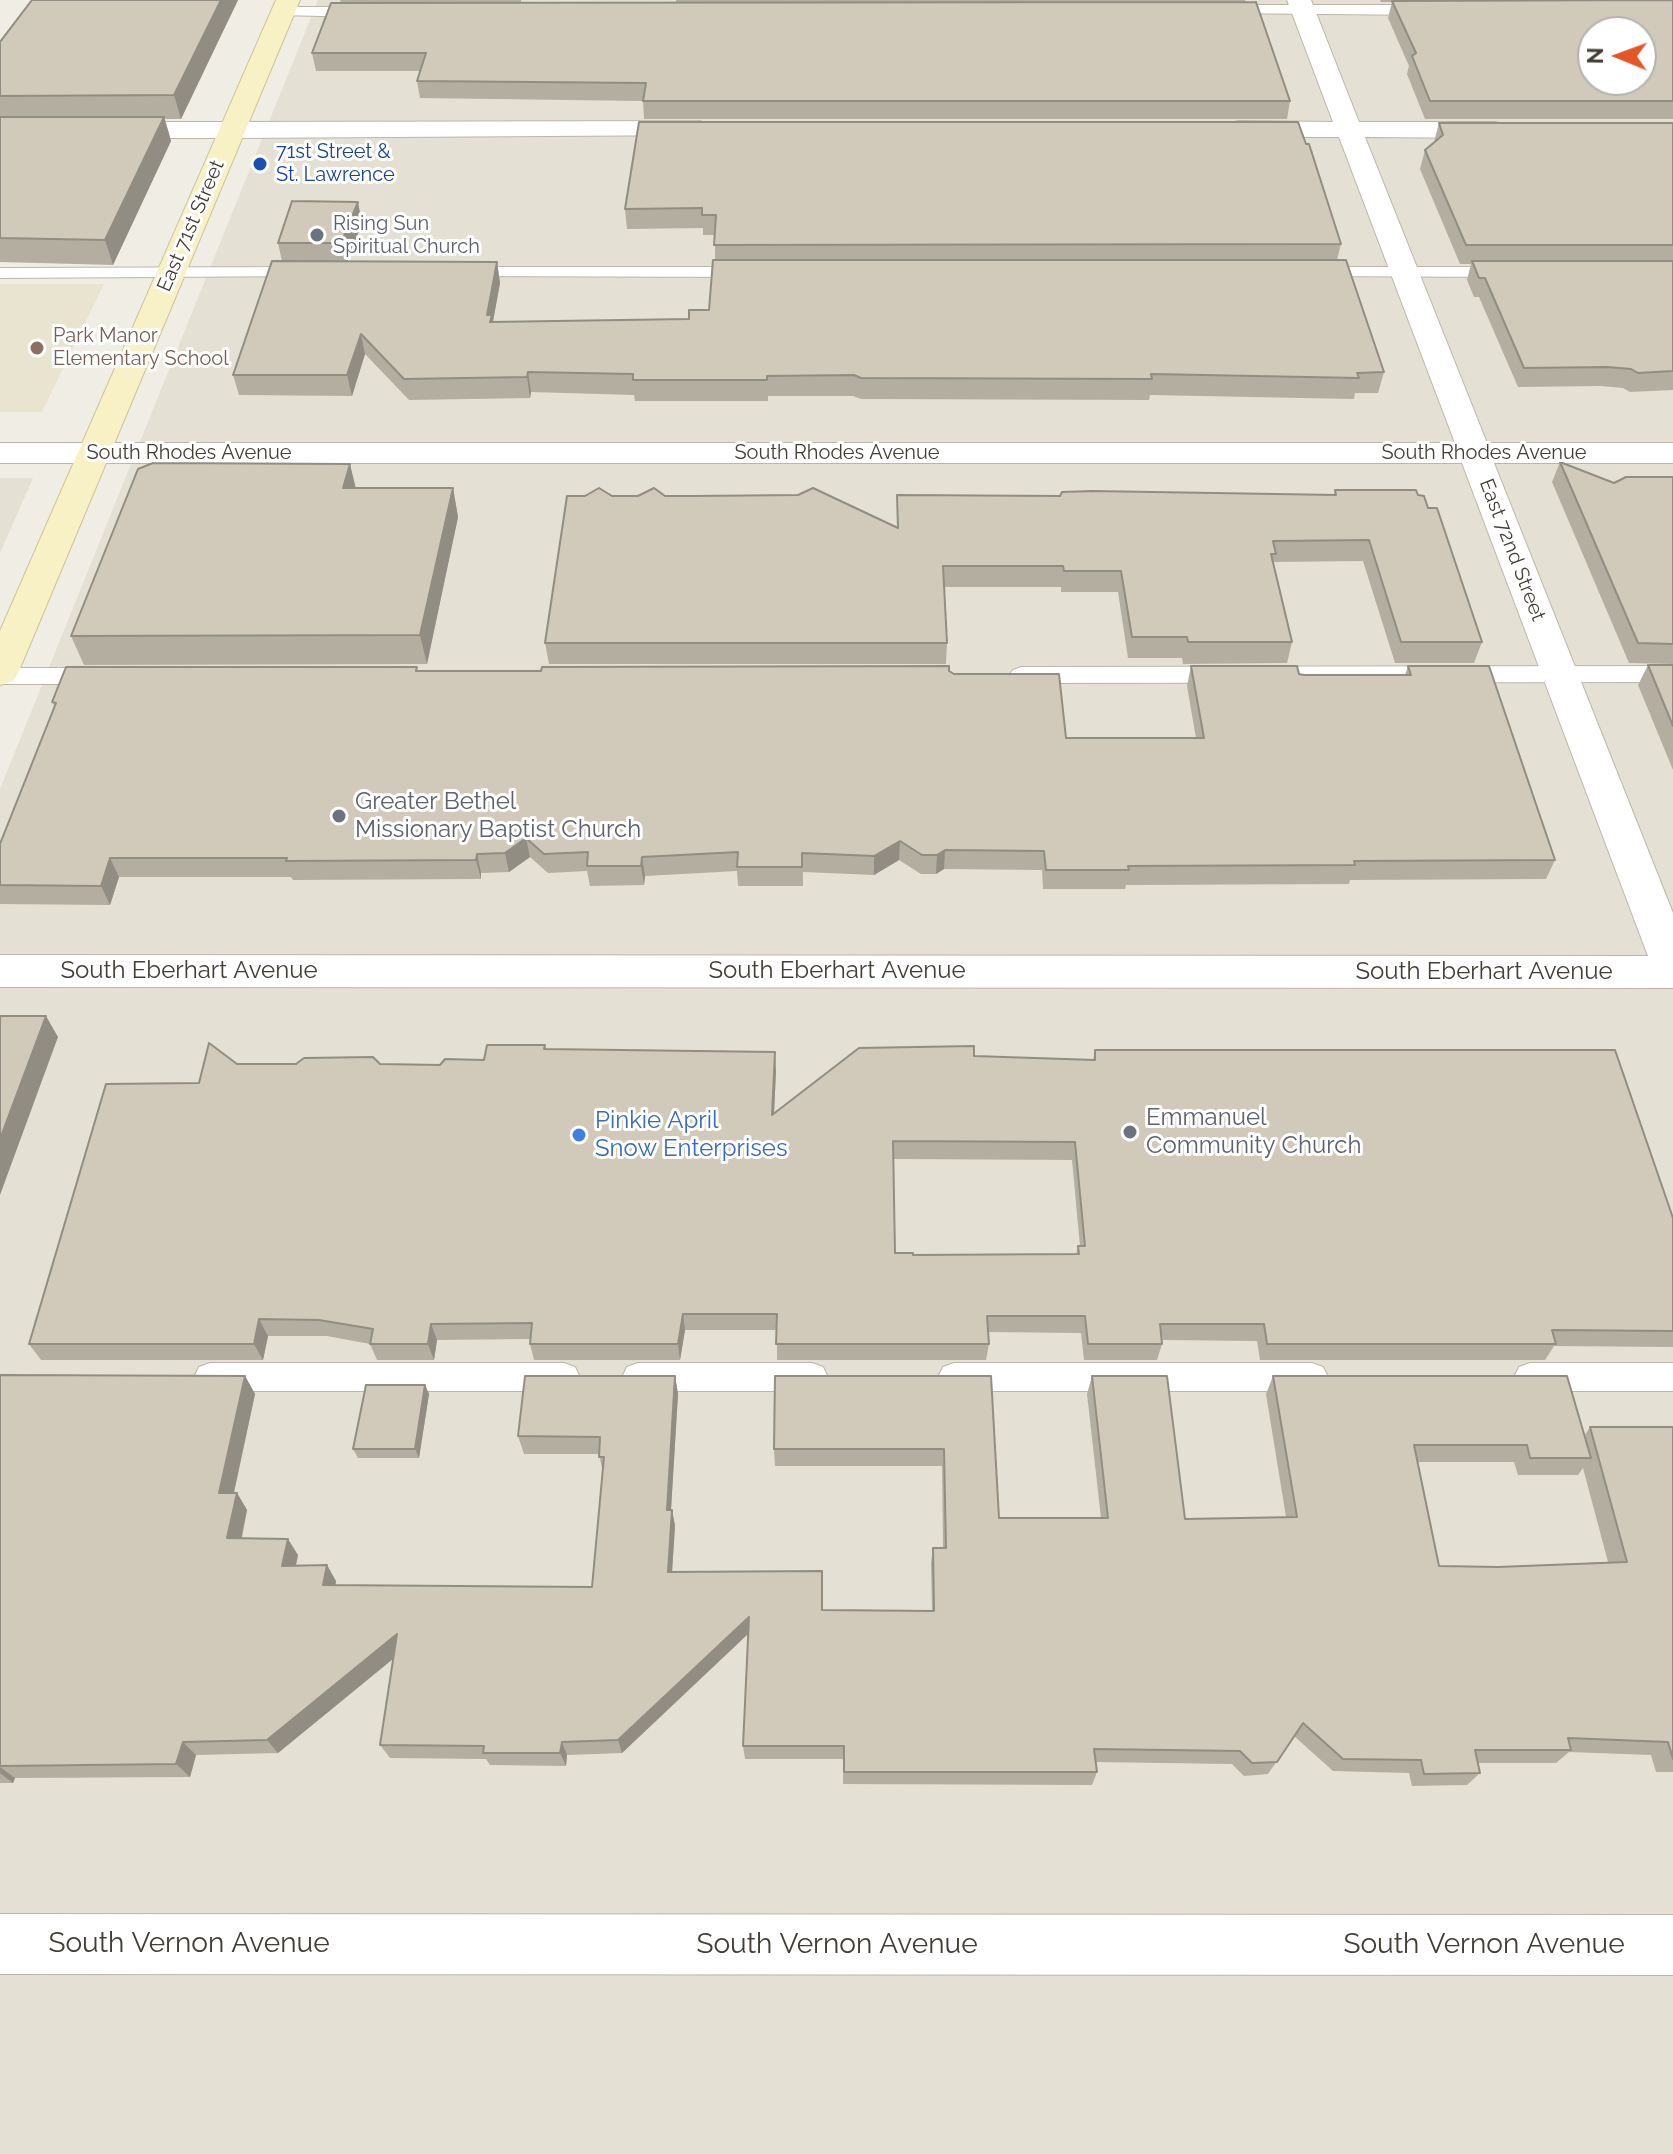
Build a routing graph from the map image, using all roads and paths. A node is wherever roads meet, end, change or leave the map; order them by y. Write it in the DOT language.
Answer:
graph roads {
  1 [pos="1301,5"];
  2 [pos="286,6"];
  3 [pos="1208,10"];
  4 [pos="1437,10"];
  5 [pos="388,12"];
  6 [pos="724,129"];
  7 [pos="1217,129"];
  8 [pos="1349,129"];
  9 [pos="0,130"];
  10 [pos="233,130"];
  11 [pos="1517,130"];
  12 [pos="172,272"];
  13 [pos="319,272"];
  14 [pos="445,272"];
  15 [pos="777,272"];
  16 [pos="1297,272"];
  17 [pos="1405,272"];
  18 [pos="1530,272"];
  19 [pos="0,273"];
  20 [pos="0,453"];
  21 [pos="94,453"];
  22 [pos="1475,453"];
  23 [pos="1673,453"];
  24 [pos="0,674"];
  25 [pos="1673,674"];
  26 [pos="1005,675"];
  27 [pos="1561,675"];
  28 [pos="128,676"];
  29 [pos="1673,966"];
  30 [pos="0,971"];
  31 [pos="1673,972"];
  32 [pos="175,1377"];
  33 [pos="844,1377"];
  34 [pos="924,1377"];
  35 [pos="1338,1377"];
  36 [pos="1498,1377"];
  37 [pos="1673,1377"];
  38 [pos="0,1944"];
  39 [pos="1673,1945"];
  1 -- 3 [label="lane"];
  1 -- 4 [label="lane"];
  1 -- 8 [label="street, East 72nd Street"];
  2 -- 5 [label="lane"];
  2 -- 10 [label="main road, East 71st Street"];
  6 -- 10 [label="street"];
  7 -- 8 [label="street"];
  8 -- 11 [label="street"];
  8 -- 17 [label="street, East 72nd Street"];
  9 -- 10 [label="street"];
  10 -- 12 [label="main road, East 71st Street"];
  12 -- 13 [label="lane"];
  12 -- 19 [label="lane"];
  12 -- 21 [label="main road, East 71st Street"];
  14 -- 15 [label="lane"];
  16 -- 17 [label="lane"];
  17 -- 18 [label="lane"];
  17 -- 22 [label="street, East 72nd Street"];
  20 -- 21 [label="street, South Rhodes Avenue"];
  21 -- 22 [label="street, South Rhodes Avenue"];
  21 -- 24 [label="main road, East 71st Street"];
  22 -- 23 [label="street, South Rhodes Avenue"];
  22 -- 27 [label="street, East 72nd Street"];
  24 -- 28 [label="lane"];
  25 -- 27 [label="lane"];
  26 -- 27 [label="lane"];
  27 -- 29 [label="street, East 72nd Street"];
  30 -- 31 [label="street, South Eberhart Avenue"];
  32 -- 33 [label="lane"];
  34 -- 35 [label="lane"];
  36 -- 37 [label="lane"];
  38 -- 39 [label="street, South Vernon Avenue"];
}
